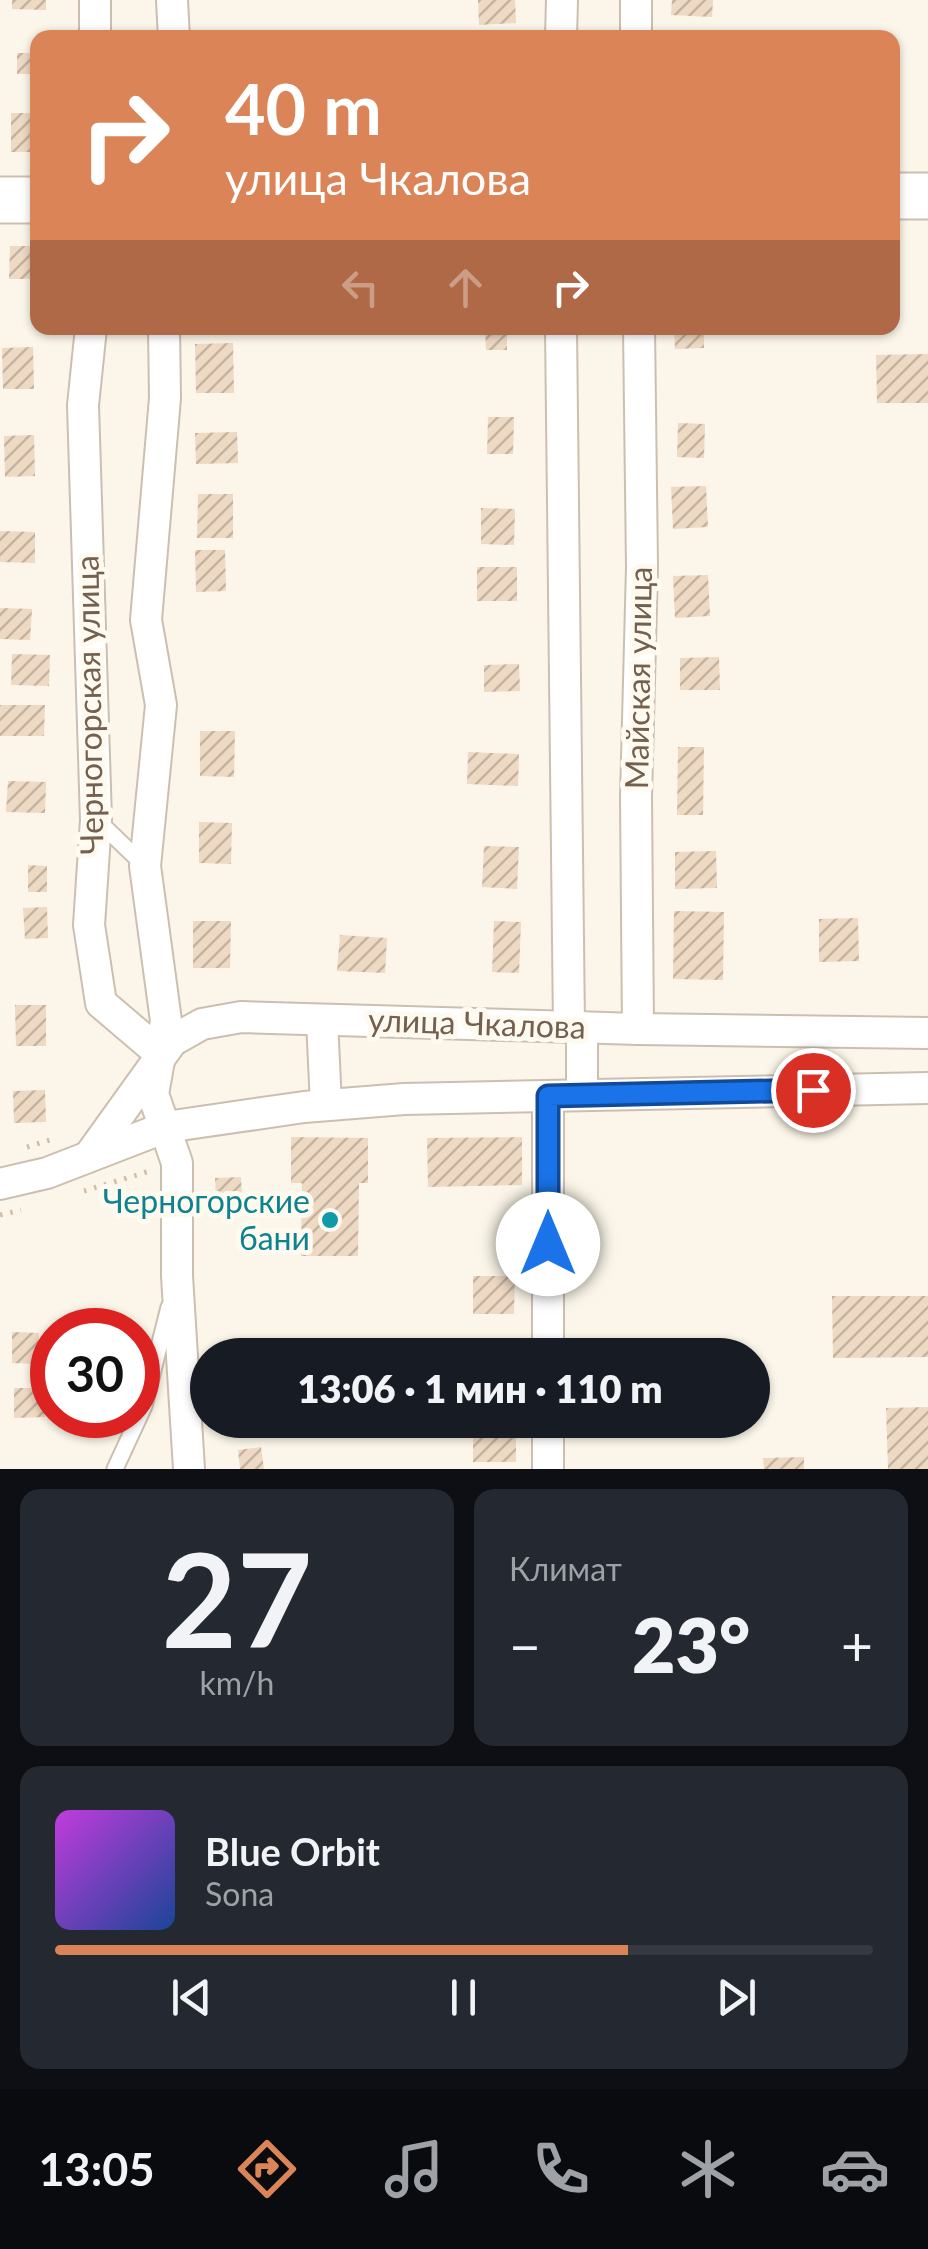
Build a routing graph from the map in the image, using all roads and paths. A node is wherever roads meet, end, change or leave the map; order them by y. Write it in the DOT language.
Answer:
graph roads {
  1 [pos="95,0"];
  2 [pos="172,0"];
  3 [pos="562,0"];
  4 [pos="636,0"];
  5 [pos="95,30"];
  6 [pos="174,30"];
  7 [pos="562,30"];
  8 [pos="636,30"];
  9 [pos="900,196"];
  10 [pos="928,196"];
  11 [pos="0,200"];
  12 [pos="30,200"];
  13 [pos="91,335"];
  14 [pos="164,335"];
  15 [pos="562,335"];
  16 [pos="639,335"];
  17 [pos="96,820"];
  18 [pos="144,866"];
  19 [pos="322,1020"];
  20 [pos="575,1027"];
  21 [pos="638,1029"];
  22 [pos="928,1033"];
  23 [pos="161,1054"];
  24 [pos="928,1088"];
  25 [pos="582,1095"];
  26 [pos="548,1096"];
  27 [pos="326,1105"];
  28 [pos="166,1127"];
  29 [pos="90,1156"];
  30 [pos="0,1184"];
  31 [pos="177,1276"];
  32 [pos="548,1338"];
  33 [pos="548,1438"];
  34 [pos="115,1469"];
  35 [pos="189,1469"];
  36 [pos="548,1469"];
  1 -- 5 [label="street"];
  2 -- 6 [label="street"];
  3 -- 7 [label="street"];
  4 -- 8 [label="street"];
  9 -- 10 [label="main road"];
  11 -- 12 [label="main road"];
  13 -- 17 [label="street, Черногорская улица"];
  14 -- 18 [label="street, Черногорская улица"];
  15 -- 20 [label="street"];
  16 -- 21 [label="street, Майская улица"];
  17 -- 18 [label="lane"];
  17 -- 23 [label="street, Черногорская улица"];
  18 -- 23 [label="street, Черногорская улица"];
  19 -- 20 [label="street, улица Чкалова"];
  19 -- 23 [label="street, улица Чкалова"];
  19 -- 27 [label="street"];
  20 -- 21 [label="street, улица Чкалова"];
  20 -- 25 [label="street"];
  21 -- 22 [label="street, улица Чкалова"];
  23 -- 28 [label="street, Черногорская улица"];
  23 -- 29 [label="street, улица Чкалова"];
  24 -- 25 [label="street, улица Чкалова"];
  25 -- 26 [label="street, улица Чкалова"];
  26 -- 27 [label="street, улица Чкалова"];
  26 -- 32 [label="street"];
  27 -- 28 [label="street, улица Чкалова"];
  28 -- 29 [label="street, улица Чкалова"];
  28 -- 31 [label="street, Черногорская улица"];
  29 -- 30 [label="street, улица Чкалова"];
  31 -- 34 [label="lane"];
  31 -- 35 [label="street, Черногорская улица"];
  33 -- 36 [label="street"];
}
